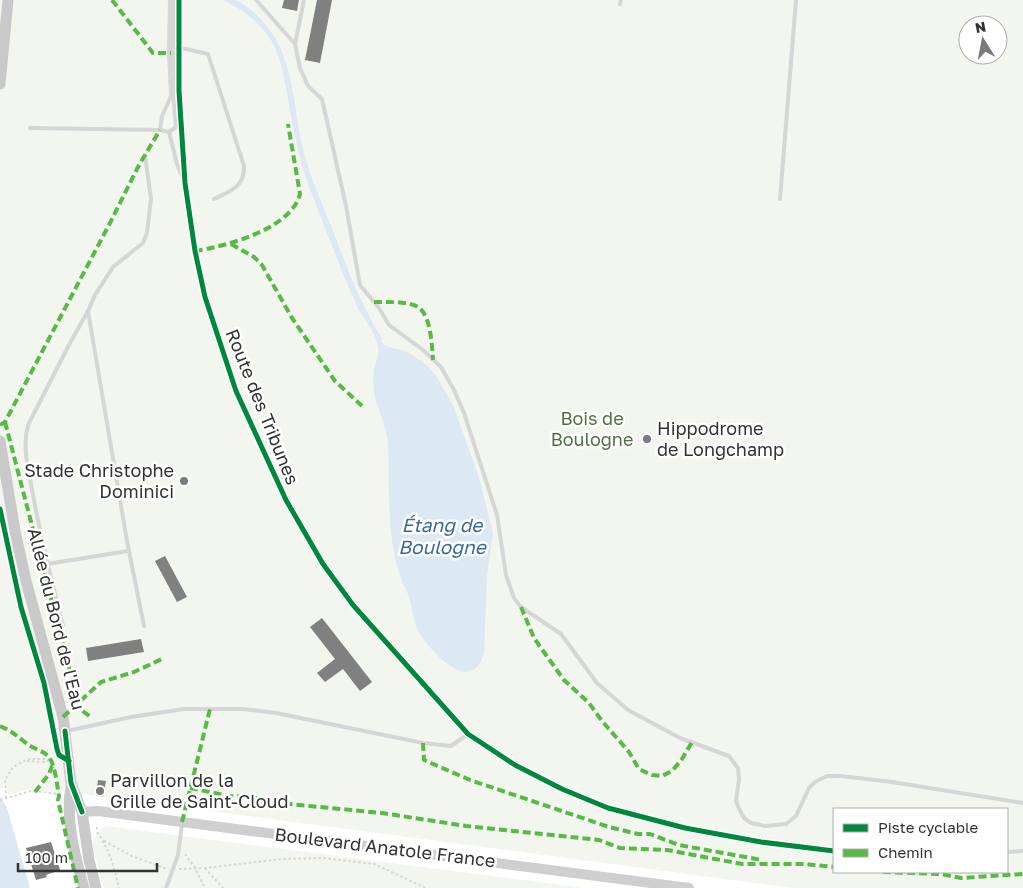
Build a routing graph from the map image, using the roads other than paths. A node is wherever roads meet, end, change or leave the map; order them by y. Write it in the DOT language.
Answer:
graph roads {
  1 [pos="8,0"];
  2 [pos="172,0"];
  3 [pos="256,0"];
  4 [pos="304,0"];
  5 [pos="796,0"];
  6 [pos="295,44"];
  7 [pos="171,48"];
  8 [pos="0,84"];
  9 [pos="176,92"];
  10 [pos="30,128"];
  11 [pos="160,130"];
  12 [pos="169,132"];
  13 [pos="145,155"];
  14 [pos="214,199"];
  15 [pos="780,199"];
  16 [pos="88,311"];
  17 [pos="0,441"];
  18 [pos="128,551"];
  19 [pos="47,564"];
  20 [pos="63,626"];
  21 [pos="144,626"];
  22 [pos="65,731"];
  23 [pos="468,734"];
  24 [pos="71,783"];
  25 [pos="1023,804"];
  26 [pos="82,812"];
  27 [pos="182,822"];
  28 [pos="71,833"];
  29 [pos="833,851"];
  30 [pos="1023,851"];
  31 [pos="1008,852"];
  32 [pos="84,888"];
  33 [pos="96,888"];
  34 [pos="166,888"];
  35 [pos="689,888"];
  1 -- 8 [label="main road"];
  2 -- 7 [label="street, Route des Tribunes"];
  3 -- 6 [label="lane"];
  4 -- 6 [label="lane"];
  5 -- 15 [label="lane"];
  6 -- 25 [label="lane"];
  7 -- 9 [label="street, Route des Tribunes"];
  7 -- 14 [label="lane"];
  9 -- 11 [label="lane"];
  9 -- 12 [label="lane, Route des Tribunes"];
  10 -- 11 [label="lane"];
  11 -- 12 [label="lane"];
  12 -- 23 [label="lane, Route des Tribunes"];
  13 -- 16 [label="lane"];
  16 -- 18 [label="lane"];
  16 -- 19 [label="lane"];
  17 -- 22 [label="main road, Allée du Bord de l'Eau"];
  18 -- 19 [label="lane"];
  18 -- 21 [label="lane"];
  19 -- 20 [label="lane"];
  22 -- 23 [label="lane"];
  22 -- 24 [label="main road, Allée du Bord de l'Eau"];
  23 -- 29 [label="lane, Route des Tribunes"];
  24 -- 26 [label="main road, Allée du Bord de l'Eau"];
  24 -- 28 [label="main road, Allée du Bord de l'Eau"];
  26 -- 27 [label="main road, Boulevard Anatole France"];
  26 -- 28 [label="main road"];
  26 -- 33 [label="main road, Allée du Bord de l'Eau"];
  27 -- 34 [label="lane"];
  27 -- 35 [label="main road, Boulevard Anatole France"];
  28 -- 32 [label="main road, Allée du Bord de l'Eau"];
  30 -- 31 [label="lane"];
}
